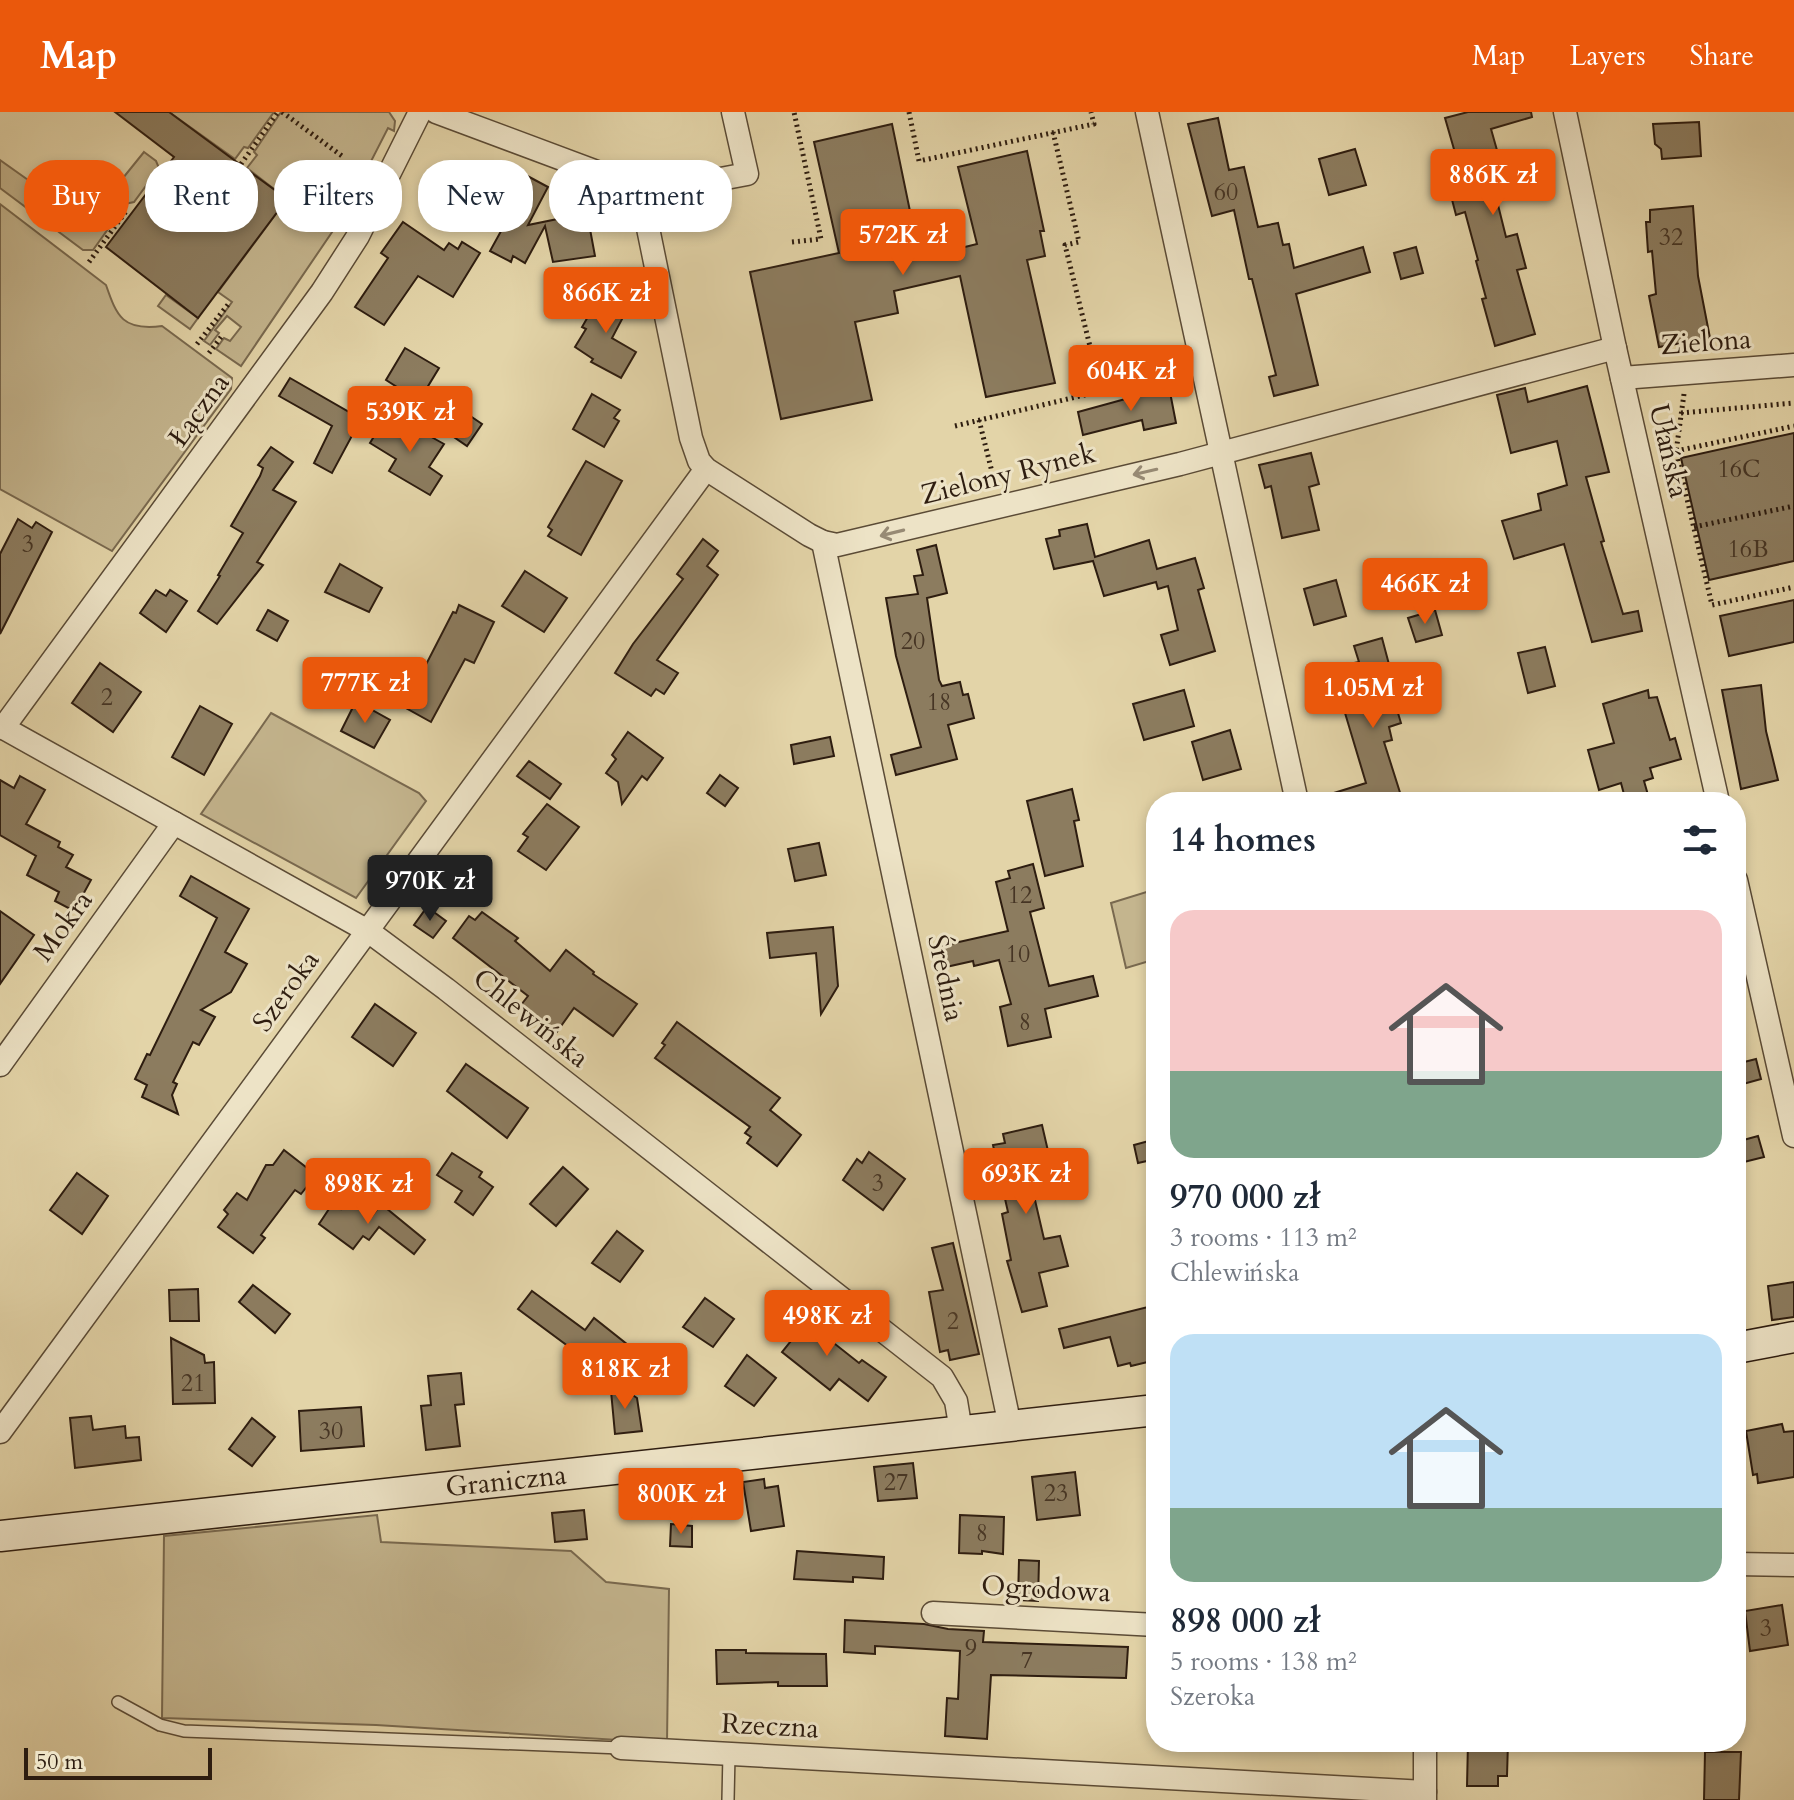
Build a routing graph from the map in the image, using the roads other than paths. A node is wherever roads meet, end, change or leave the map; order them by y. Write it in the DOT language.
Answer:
graph roads {
  1 [pos="420,112"];
  2 [pos="436,112"];
  3 [pos="733,112"];
  4 [pos="1147,112"];
  5 [pos="1565,112"];
  6 [pos="565,160"];
  7 [pos="732,177"];
  8 [pos="649,232"];
  9 [pos="1615,348"];
  10 [pos="1794,365"];
  11 [pos="1622,378"];
  12 [pos="1221,453"];
  13 [pos="706,469"];
  14 [pos="823,542"];
  15 [pos="2,727"];
  16 [pos="1295,792"];
  17 [pos="1716,792"];
  18 [pos="174,823"];
  19 [pos="1746,924"];
  20 [pos="368,931"];
  21 [pos="0,1065"];
  22 [pos="1794,1136"];
  23 [pos="1794,1337"];
  24 [pos="1746,1346"];
  25 [pos="1146,1411"];
  26 [pos="1010,1426"];
  27 [pos="961,1431"];
  28 [pos="0,1432"];
  29 [pos="0,1536"];
  30 [pos="1746,1564"];
  31 [pos="1794,1565"];
  32 [pos="933,1613"];
  33 [pos="1146,1624"];
  34 [pos="118,1702"];
  35 [pos="621,1748"];
  36 [pos="1425,1752"];
  37 [pos="729,1754"];
  38 [pos="1425,1796"];
  39 [pos="728,1800"];
  1 -- 15 [label="street, Łączna"];
  2 -- 6 [label="street"];
  3 -- 7 [label="street"];
  4 -- 12 [label="street"];
  5 -- 9 [label="street, Ułańska"];
  8 -- 13 [label="street"];
  9 -- 11 [label="street, Ułańska"];
  9 -- 12 [label="street, Zielony Rynek"];
  10 -- 11 [label="street, Zielona"];
  11 -- 17 [label="street, Ułańska"];
  12 -- 14 [label="street, Zielony Rynek, one-way"];
  12 -- 16 [label="street"];
  13 -- 14 [label="street"];
  13 -- 20 [label="street, Szeroka"];
  14 -- 26 [label="street, Średnia"];
  15 -- 18 [label="street, Chlewińska"];
  18 -- 20 [label="street, Chlewińska"];
  18 -- 21 [label="street, Mokra"];
  19 -- 22 [label="street"];
  20 -- 27 [label="street, Chlewińska"];
  20 -- 28 [label="street, Szeroka"];
  23 -- 24 [label="street"];
  25 -- 26 [label="street, Graniczna"];
  26 -- 27 [label="street, Graniczna"];
  27 -- 29 [label="street, Graniczna"];
  30 -- 31 [label="street"];
  32 -- 33 [label="street, Ogrodowa"];
  34 -- 35 [label="lane, Rzeczna"];
  35 -- 37 [label="street, Rzeczna"];
  36 -- 38 [label="street"];
  37 -- 38 [label="street, Rzeczna"];
  37 -- 39 [label="lane"];
}
